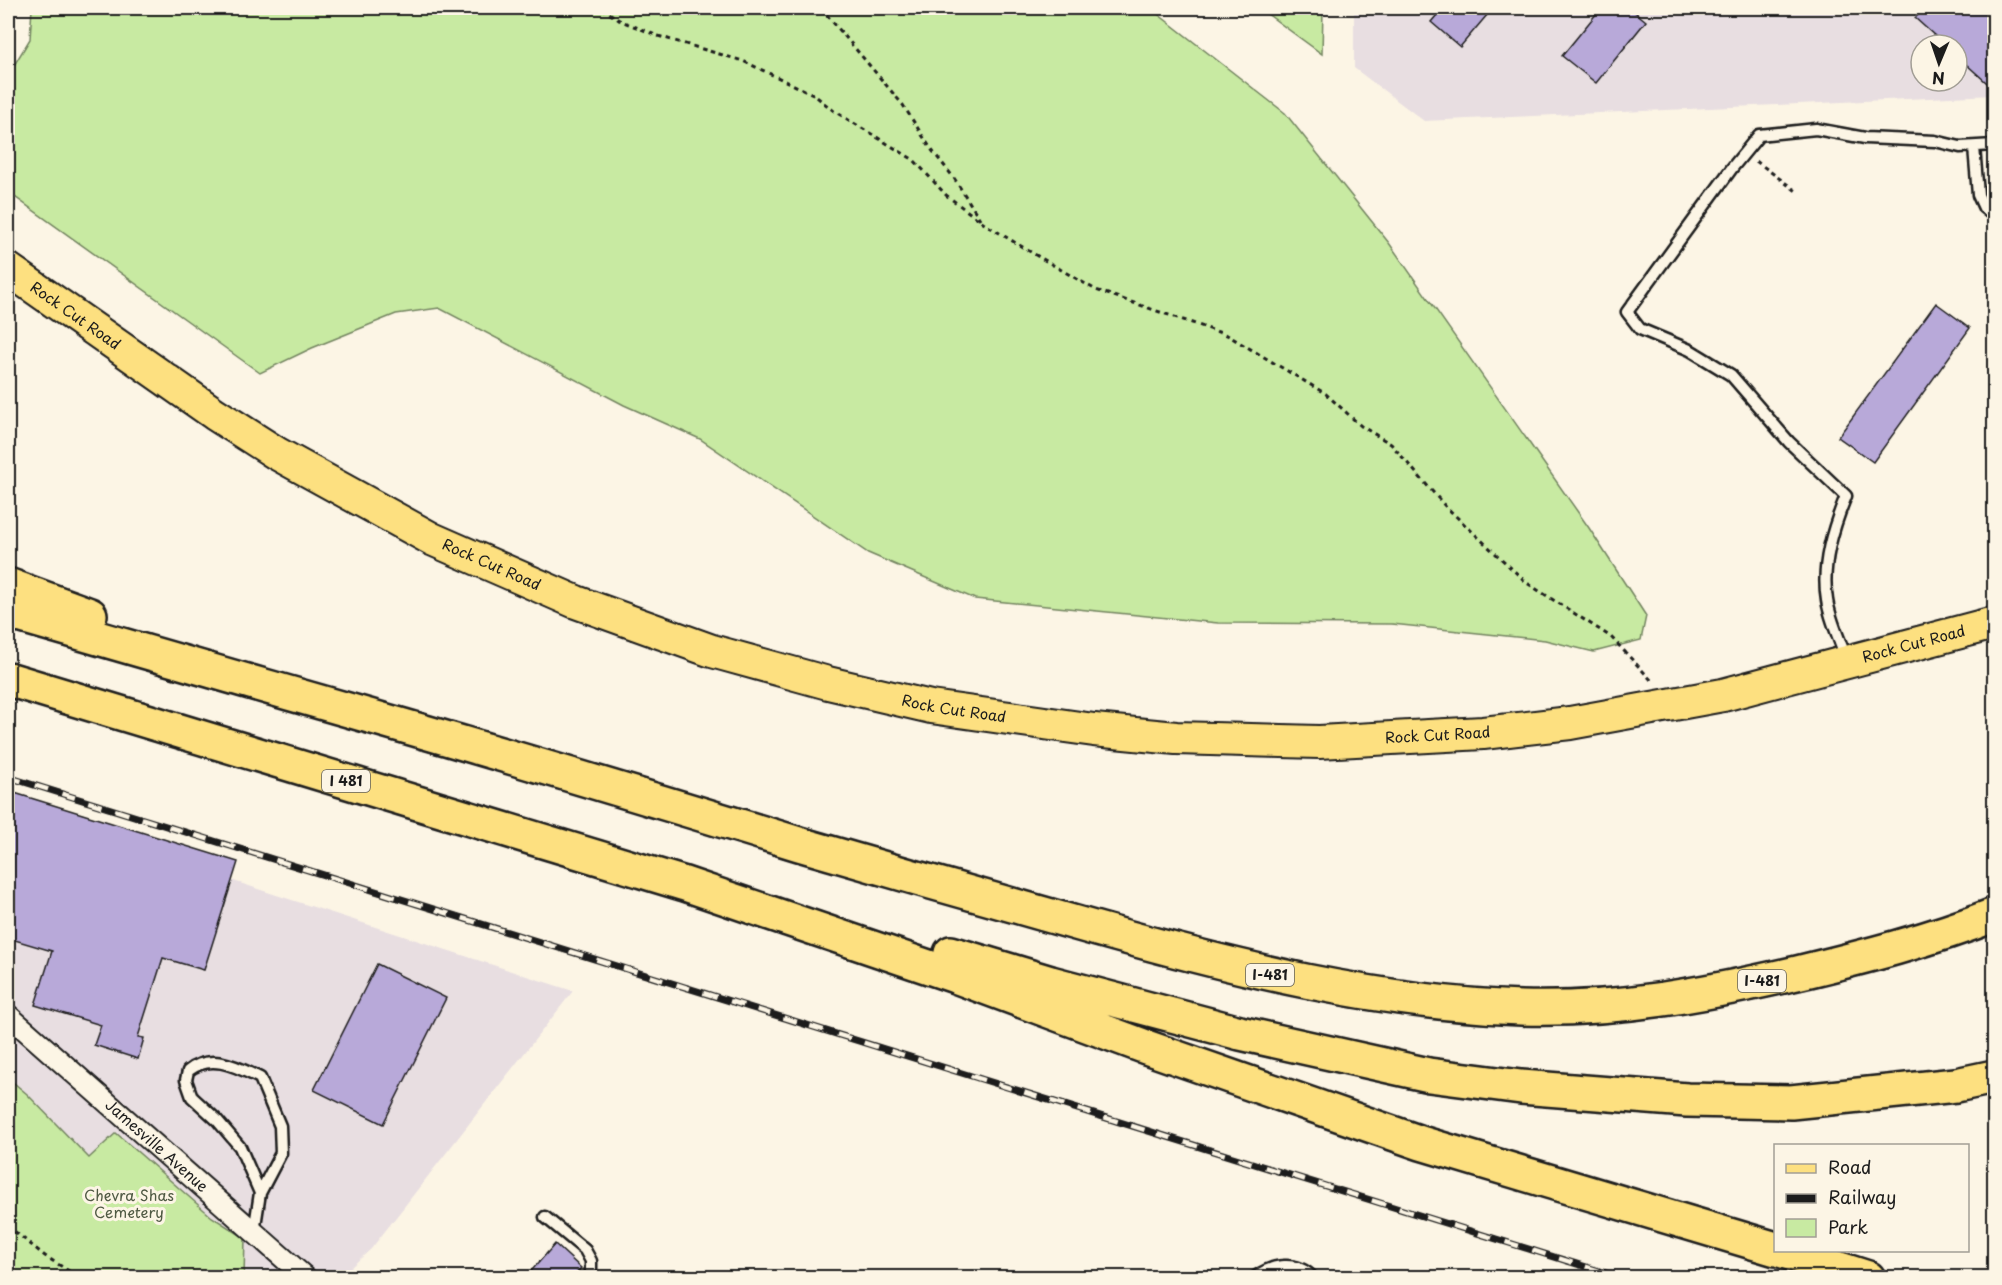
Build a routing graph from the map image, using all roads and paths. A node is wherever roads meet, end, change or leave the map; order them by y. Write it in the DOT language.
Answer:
graph roads {
  1 [pos="602,8"];
  2 [pos="821,8"];
  3 [pos="1995,145"];
  4 [pos="1974,147"];
  5 [pos="1732,168"];
  6 [pos="1799,193"];
  7 [pos="1995,216"];
  8 [pos="983,223"];
  9 [pos="8,268"];
  10 [pos="8,585"];
  11 [pos="8,612"];
  12 [pos="1995,623"];
  13 [pos="1847,661"];
  14 [pos="8,679"];
  15 [pos="1674,704"];
  16 [pos="405,726"];
  17 [pos="685,884"];
  18 [pos="1995,915"];
  19 [pos="8,1014"];
  20 [pos="1995,1077"];
  21 [pos="260,1193"];
  22 [pos="545,1217"];
  23 [pos="8,1226"];
  24 [pos="254,1232"];
  25 [pos="1774,1248"];
  26 [pos="1783,1252"];
  27 [pos="80,1278"];
  28 [pos="306,1278"];
  29 [pos="591,1278"];
  30 [pos="1254,1278"];
  31 [pos="1313,1278"];
  32 [pos="1869,1278"];
  1 -- 8 [label="path"];
  2 -- 8 [label="path"];
  3 -- 4 [label="lane"];
  4 -- 5 [label="lane"];
  4 -- 7 [label="lane"];
  5 -- 6 [label="path"];
  5 -- 13 [label="lane"];
  8 -- 15 [label="path"];
  9 -- 15 [label="main road, Rock Cut Road"];
  10 -- 16 [label="highway"];
  11 -- 16 [label="highway"];
  12 -- 13 [label="main road, Rock Cut Road"];
  13 -- 15 [label="main road, Rock Cut Road"];
  14 -- 17 [label="highway, I 481"];
  16 -- 18 [label="highway, I-481"];
  17 -- 20 [label="highway"];
  17 -- 25 [label="highway, I 481"];
  19 -- 24 [label="street, Jamesville Avenue"];
  21 -- 21 [label="lane"];
  21 -- 24 [label="lane"];
  22 -- 29 [label="lane"];
  23 -- 27 [label="path"];
  24 -- 28 [label="street, Jamesville Avenue"];
  26 -- 32 [label="highway"];
  30 -- 31 [label="lane"];
}
